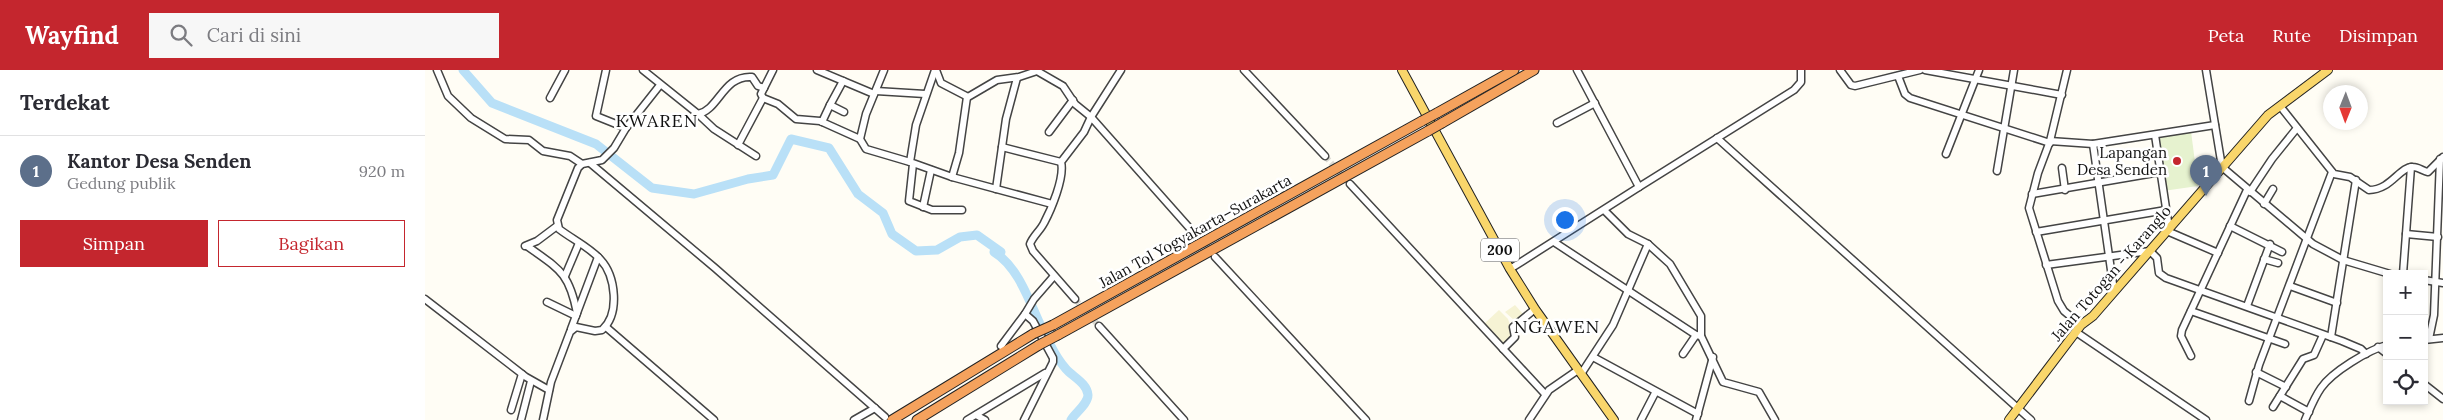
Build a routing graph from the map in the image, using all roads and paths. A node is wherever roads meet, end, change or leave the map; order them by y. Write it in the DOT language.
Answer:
graph roads {
  1 [pos="437,70"];
  2 [pos="565,70"];
  3 [pos="606,70"];
  4 [pos="643,70"];
  5 [pos="773,70"];
  6 [pos="817,70"];
  7 [pos="884,70"];
  8 [pos="935,70"];
  9 [pos="1121,70"];
  10 [pos="1244,70"];
  11 [pos="1402,70"];
  12 [pos="1514,70"];
  13 [pos="1534,70"];
  14 [pos="1577,70"];
  15 [pos="1801,70"];
  16 [pos="1840,70"];
  17 [pos="1920,70"];
  18 [pos="1925,70"];
  19 [pos="1979,70"];
  20 [pos="2014,70"];
  21 [pos="2067,70"];
  22 [pos="2206,70"];
  23 [pos="2328,70"];
  24 [pos="826,72"];
  25 [pos="1898,76"];
  26 [pos="1017,78"];
  27 [pos="1976,79"];
  28 [pos="843,81"];
  29 [pos="660,85"];
  30 [pos="2013,86"];
  31 [pos="762,92"];
  32 [pos="875,92"];
  33 [pos="925,94"];
  34 [pos="2062,95"];
  35 [pos="967,97"];
  36 [pos="550,98"];
  37 [pos="1073,100"];
  38 [pos="1595,103"];
  39 [pos="830,105"];
  40 [pos="2280,106"];
  41 [pos="844,112"];
  42 [pos="698,114"];
  43 [pos="1961,115"];
  44 [pos="1091,117"];
  45 [pos="823,121"];
  46 [pos="1557,123"];
  47 [pos="2215,125"];
  48 [pos="626,128"];
  49 [pos="2297,128"];
  50 [pos="2004,129"];
  51 [pos="1049,132"];
  52 [pos="2155,135"];
  53 [pos="860,136"];
  54 [pos="1717,138"];
  55 [pos="2050,142"];
  56 [pos="2093,144"];
  57 [pos="738,145"];
  58 [pos="1002,147"];
  59 [pos="1946,154"];
  60 [pos="757,156"];
  61 [pos="1325,156"];
  62 [pos="2442,158"];
  63 [pos="1061,162"];
  64 [pos="591,163"];
  65 [pos="912,163"];
  66 [pos="582,164"];
  67 [pos="2222,167"];
  68 [pos="2411,167"];
  69 [pos="2061,168"];
  70 [pos="931,170"];
  71 [pos="1997,171"];
  72 [pos="2160,172"];
  73 [pos="2332,172"];
  74 [pos="952,177"];
  75 [pos="2356,180"];
  76 [pos="2441,182"];
  77 [pos="1351,184"];
  78 [pos="2099,184"];
  79 [pos="1639,188"];
  80 [pos="996,189"];
  81 [pos="2273,189"];
  82 [pos="2065,190"];
  83 [pos="2248,191"];
  84 [pos="2032,194"];
  85 [pos="1052,204"];
  86 [pos="2264,204"];
  87 [pos="923,207"];
  88 [pos="962,210"];
  89 [pos="1604,210"];
  90 [pos="2166,210"];
  91 [pos="2440,212"];
  92 [pos="2105,220"];
  93 [pos="557,226"];
  94 [pos="2230,226"];
  95 [pos="2441,229"];
  96 [pos="2168,230"];
  97 [pos="1193,232"];
  98 [pos="2036,232"];
  99 [pos="2406,234"];
  100 [pos="2306,239"];
  101 [pos="2439,241"];
  102 [pos="1554,242"];
  103 [pos="579,244"];
  104 [pos="1648,244"];
  105 [pos="2270,244"];
  106 [pos="2150,251"];
  107 [pos="2282,252"];
  108 [pos="2218,253"];
  109 [pos="2111,256"];
  110 [pos="598,257"];
  111 [pos="1215,257"];
  112 [pos="2264,259"];
  113 [pos="2343,260"];
  114 [pos="2278,263"];
  115 [pos="2047,265"];
  116 [pos="1510,269"];
  117 [pos="2403,270"];
  118 [pos="2383,272"];
  119 [pos="565,276"];
  120 [pos="1054,276"];
  121 [pos="2428,281"];
  122 [pos="2435,282"];
  123 [pos="2443,283"];
  124 [pos="2290,286"];
  125 [pos="1627,289"];
  126 [pos="2114,291"];
  127 [pos="2201,291"];
  128 [pos="425,299"];
  129 [pos="1075,299"];
  130 [pos="547,302"];
  131 [pos="2337,303"];
  132 [pos="2247,306"];
  133 [pos="1535,309"];
  134 [pos="1026,311"];
  135 [pos="2191,311"];
  136 [pos="577,314"];
  137 [pos="2276,317"];
  138 [pos="1099,326"];
  139 [pos="606,327"];
  140 [pos="571,329"];
  141 [pos="2079,329"];
  142 [pos="2428,334"];
  143 [pos="2323,335"];
  144 [pos="1699,336"];
  145 [pos="2331,337"];
  146 [pos="2443,338"];
  147 [pos="2268,339"];
  148 [pos="2428,340"];
  149 [pos="2285,344"];
  150 [pos="1001,346"];
  151 [pos="2383,346"];
  152 [pos="2378,348"];
  153 [pos="1503,349"];
  154 [pos="2383,351"];
  155 [pos="1683,354"];
  156 [pos="2366,354"];
  157 [pos="2191,356"];
  158 [pos="1593,357"];
  159 [pos="1713,358"];
  160 [pos="1046,372"];
  161 [pos="1579,372"];
  162 [pos="2256,372"];
  163 [pos="522,374"];
  164 [pos="531,381"];
  165 [pos="2428,387"];
  166 [pos="2286,388"];
  167 [pos="549,390"];
  168 [pos="1655,392"];
  169 [pos="1545,394"];
  170 [pos="2280,396"];
  171 [pos="2443,399"];
  172 [pos="2249,401"];
  173 [pos="2273,407"];
  174 [pos="875,408"];
  175 [pos="2018,409"];
  176 [pos="511,410"];
  177 [pos="2309,412"];
  178 [pos="976,415"];
  179 [pos="1697,417"];
  180 [pos="888,419"];
  181 [pos="521,420"];
  182 [pos="543,420"];
  183 [pos="714,420"];
  184 [pos="854,420"];
  185 [pos="917,420"];
  186 [pos="967,420"];
  187 [pos="985,420"];
  188 [pos="1024,420"];
  189 [pos="1184,420"];
  190 [pos="1366,420"];
  191 [pos="1529,420"];
  192 [pos="1614,420"];
  193 [pos="1641,420"];
  194 [pos="1775,420"];
  195 [pos="2009,420"];
  196 [pos="2031,420"];
  197 [pos="2206,420"];
  198 [pos="2305,420"];
  1 -- 66 [label="street"];
  2 -- 36 [label="street"];
  3 -- 48 [label="street"];
  4 -- 29 [label="street"];
  5 -- 31 [label="street"];
  6 -- 24 [label="street"];
  7 -- 32 [label="street"];
  8 -- 33 [label="street"];
  8 -- 35 [label="street"];
  9 -- 44 [label="street"];
  10 -- 61 [label="street"];
  11 -- 116 [label="main road, 200"];
  12 -- 180 [label="highway, Jalan Tol Yogyakarta–Surakarta, bridge"];
  13 -- 185 [label="highway, Jalan Tol Yogyakarta–Surakarta, bridge"];
  14 -- 38 [label="street"];
  15 -- 54 [label="street"];
  16 -- 25 [label="street"];
  17 -- 25 [label="street"];
  18 -- 27 [label="street"];
  19 -- 27 [label="street"];
  20 -- 30 [label="street"];
  21 -- 34 [label="street"];
  22 -- 47 [label="street"];
  23 -- 40 [label="main road, Jalan Totogan - Karanglo"];
  24 -- 28 [label="street"];
  25 -- 43 [label="street"];
  26 -- 35 [label="street"];
  26 -- 37 [label="street"];
  26 -- 58 [label="street"];
  27 -- 30 [label="street"];
  27 -- 43 [label="street"];
  28 -- 32 [label="street"];
  28 -- 39 [label="street"];
  29 -- 42 [label="street"];
  29 -- 48 [label="street"];
  30 -- 34 [label="street"];
  30 -- 50 [label="street"];
  31 -- 42 [label="street"];
  31 -- 45 [label="street"];
  31 -- 57 [label="street"];
  32 -- 33 [label="street"];
  32 -- 53 [label="street"];
  33 -- 65 [label="street"];
  34 -- 55 [label="street"];
  35 -- 74 [label="street"];
  37 -- 44 [label="street"];
  37 -- 51 [label="street"];
  38 -- 46 [label="street"];
  38 -- 79 [label="street"];
  39 -- 41 [label="street"];
  39 -- 45 [label="street"];
  40 -- 49 [label="street"];
  40 -- 67 [label="main road, Jalan Totogan - Karanglo"];
  42 -- 57 [label="street"];
  43 -- 50 [label="street"];
  43 -- 59 [label="street"];
  44 -- 63 [label="street"];
  44 -- 97 [label="street"];
  45 -- 53 [label="street"];
  47 -- 52 [label="street"];
  47 -- 67 [label="street"];
  48 -- 64 [label="street"];
  49 -- 73 [label="street"];
  49 -- 83 [label="street"];
  50 -- 55 [label="street"];
  50 -- 71 [label="street"];
  52 -- 56 [label="street"];
  52 -- 72 [label="street"];
  53 -- 65 [label="street"];
  54 -- 79 [label="street"];
  54 -- 175 [label="street"];
  55 -- 56 [label="street"];
  55 -- 84 [label="street"];
  56 -- 78 [label="street"];
  57 -- 60 [label="street"];
  58 -- 63 [label="street"];
  58 -- 80 [label="street"];
  62 -- 68 [label="street"];
  62 -- 76 [label="street"];
  63 -- 85 [label="street"];
  64 -- 66 [label="street"];
  64 -- 174 [label="street"];
  65 -- 70 [label="street"];
  65 -- 87 [label="street"];
  66 -- 93 [label="street"];
  67 -- 83 [label="street"];
  67 -- 96 [label="main road, Jalan Totogan - Karanglo"];
  68 -- 75 [label="street"];
  68 -- 99 [label="street"];
  69 -- 82 [label="street"];
  70 -- 74 [label="street"];
  70 -- 87 [label="street"];
  72 -- 78 [label="street"];
  72 -- 90 [label="street"];
  73 -- 75 [label="street"];
  73 -- 100 [label="street"];
  74 -- 80 [label="street"];
  75 -- 113 [label="street"];
  76 -- 91 [label="street"];
  77 -- 153 [label="street"];
  78 -- 82 [label="street"];
  78 -- 92 [label="street"];
  79 -- 89 [label="street"];
  80 -- 85 [label="street"];
  81 -- 86 [label="street"];
  82 -- 84 [label="street"];
  83 -- 86 [label="street"];
  83 -- 94 [label="street"];
  84 -- 98 [label="street"];
  85 -- 120 [label="street"];
  86 -- 100 [label="street"];
  87 -- 88 [label="street"];
  89 -- 102 [label="street"];
  89 -- 104 [label="street"];
  90 -- 92 [label="street"];
  90 -- 96 [label="street"];
  91 -- 95 [label="street"];
  92 -- 98 [label="street"];
  92 -- 109 [label="street"];
  93 -- 103 [label="street"];
  93 -- 119 [label="street"];
  94 -- 105 [label="street"];
  94 -- 108 [label="street"];
  95 -- 101 [label="street"];
  96 -- 106 [label="main road, Jalan Totogan - Karanglo"];
  96 -- 108 [label="street"];
  98 -- 115 [label="street"];
  99 -- 101 [label="street"];
  99 -- 117 [label="street"];
  100 -- 113 [label="street"];
  100 -- 124 [label="street"];
  101 -- 122 [label="street"];
  102 -- 116 [label="street"];
  102 -- 125 [label="street"];
  103 -- 110 [label="street"];
  103 -- 119 [label="street"];
  104 -- 125 [label="street"];
  104 -- 144 [label="street"];
  105 -- 107 [label="street"];
  105 -- 112 [label="street"];
  106 -- 109 [label="street"];
  106 -- 126 [label="main road, Jalan Totogan - Karanglo"];
  106 -- 127 [label="street"];
  108 -- 127 [label="street"];
  109 -- 115 [label="street"];
  109 -- 126 [label="street"];
  110 -- 136 [label="street"];
  110 -- 139 [label="street"];
  111 -- 190 [label="street"];
  112 -- 114 [label="street"];
  112 -- 132 [label="street"];
  113 -- 118 [label="street"];
  113 -- 131 [label="street"];
  115 -- 141 [label="street"];
  116 -- 133 [label="main road, 200"];
  119 -- 136 [label="street"];
  120 -- 129 [label="street"];
  120 -- 134 [label="street"];
  121 -- 122 [label="street"];
  122 -- 123 [label="street"];
  122 -- 142 [label="street"];
  124 -- 131 [label="street"];
  124 -- 137 [label="street"];
  125 -- 144 [label="street"];
  125 -- 158 [label="street"];
  126 -- 141 [label="main road, Jalan Totogan - Karanglo"];
  127 -- 132 [label="street"];
  127 -- 135 [label="street"];
  128 -- 163 [label="street"];
  130 -- 136 [label="street"];
  131 -- 145 [label="street"];
  132 -- 137 [label="street"];
  133 -- 153 [label="street"];
  133 -- 161 [label="main road, 200"];
  134 -- 150 [label="street"];
  134 -- 160 [label="street"];
  135 -- 147 [label="street"];
  135 -- 157 [label="street"];
  136 -- 140 [label="street"];
  137 -- 143 [label="street"];
  137 -- 147 [label="street"];
  138 -- 189 [label="street"];
  139 -- 140 [label="street"];
  139 -- 183 [label="street"];
  140 -- 167 [label="street"];
  141 -- 175 [label="main road, Jalan Totogan - Karanglo"];
  141 -- 197 [label="street"];
  143 -- 145 [label="street"];
  143 -- 166 [label="street"];
  144 -- 155 [label="street"];
  144 -- 159 [label="street"];
  145 -- 156 [label="street"];
  146 -- 148 [label="street"];
  147 -- 149 [label="street"];
  147 -- 162 [label="street"];
  151 -- 152 [label="street"];
  152 -- 154 [label="street"];
  152 -- 156 [label="street"];
  153 -- 169 [label="street"];
  156 -- 177 [label="street"];
  158 -- 161 [label="street"];
  158 -- 168 [label="street"];
  159 -- 179 [label="street"];
  159 -- 194 [label="street"];
  160 -- 178 [label="street"];
  160 -- 188 [label="street"];
  161 -- 169 [label="street"];
  161 -- 192 [label="main road, 200"];
  162 -- 166 [label="street"];
  162 -- 172 [label="street"];
  163 -- 164 [label="street"];
  163 -- 176 [label="street"];
  164 -- 167 [label="street"];
  164 -- 181 [label="street"];
  165 -- 171 [label="street"];
  166 -- 170 [label="street"];
  167 -- 182 [label="street"];
  168 -- 179 [label="street"];
  168 -- 193 [label="street"];
  169 -- 191 [label="street"];
  170 -- 173 [label="street"];
  170 -- 177 [label="street"];
  174 -- 180 [label="street"];
  174 -- 184 [label="street"];
  175 -- 195 [label="main road, Jalan Totogan - Karanglo"];
  175 -- 196 [label="street"];
  177 -- 198 [label="street"];
  178 -- 186 [label="street"];
  178 -- 187 [label="street"];
}
